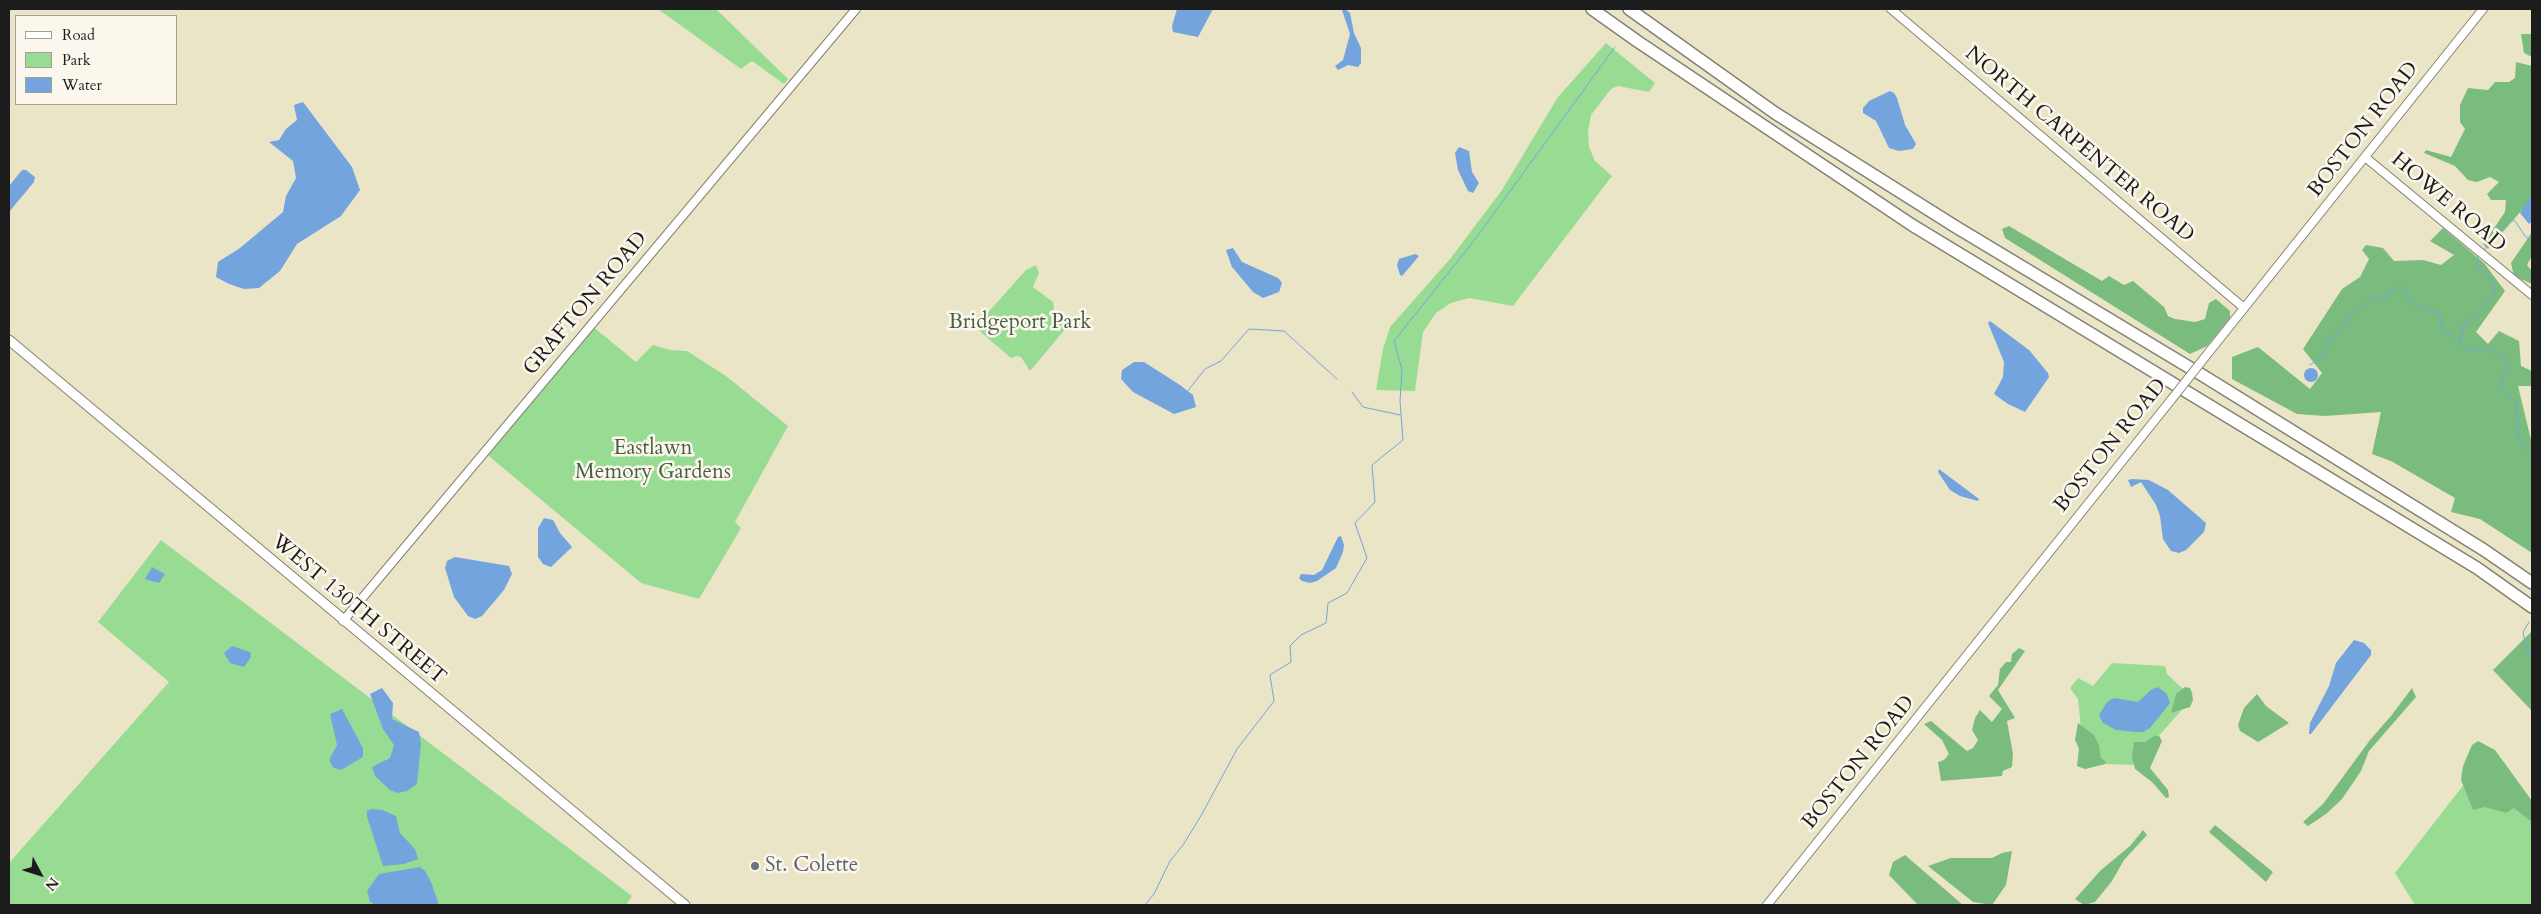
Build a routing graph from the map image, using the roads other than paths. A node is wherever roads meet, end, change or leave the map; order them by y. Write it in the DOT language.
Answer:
graph roads {
  1 [pos="856,9"];
  2 [pos="1592,9"];
  3 [pos="1629,9"];
  4 [pos="1891,9"];
  5 [pos="2483,9"];
  6 [pos="2365,157"];
  7 [pos="2532,295"];
  8 [pos="2244,308"];
  9 [pos="9,340"];
  10 [pos="2532,583"];
  11 [pos="2532,607"];
  12 [pos="343,620"];
  13 [pos="685,905"];
  14 [pos="1767,905"];
  1 -- 12 [label="street, GRAFTON ROAD"];
  2 -- 11 [label="highway"];
  3 -- 10 [label="highway"];
  4 -- 8 [label="street, NORTH CARPENTER ROAD"];
  5 -- 6 [label="street, BOSTON ROAD"];
  6 -- 7 [label="street, HOWE ROAD"];
  6 -- 8 [label="street, BOSTON ROAD"];
  8 -- 14 [label="street, BOSTON ROAD, bridge"];
  9 -- 12 [label="main road, WEST 130TH STREET"];
  12 -- 13 [label="main road, WEST 130TH STREET"];
}
